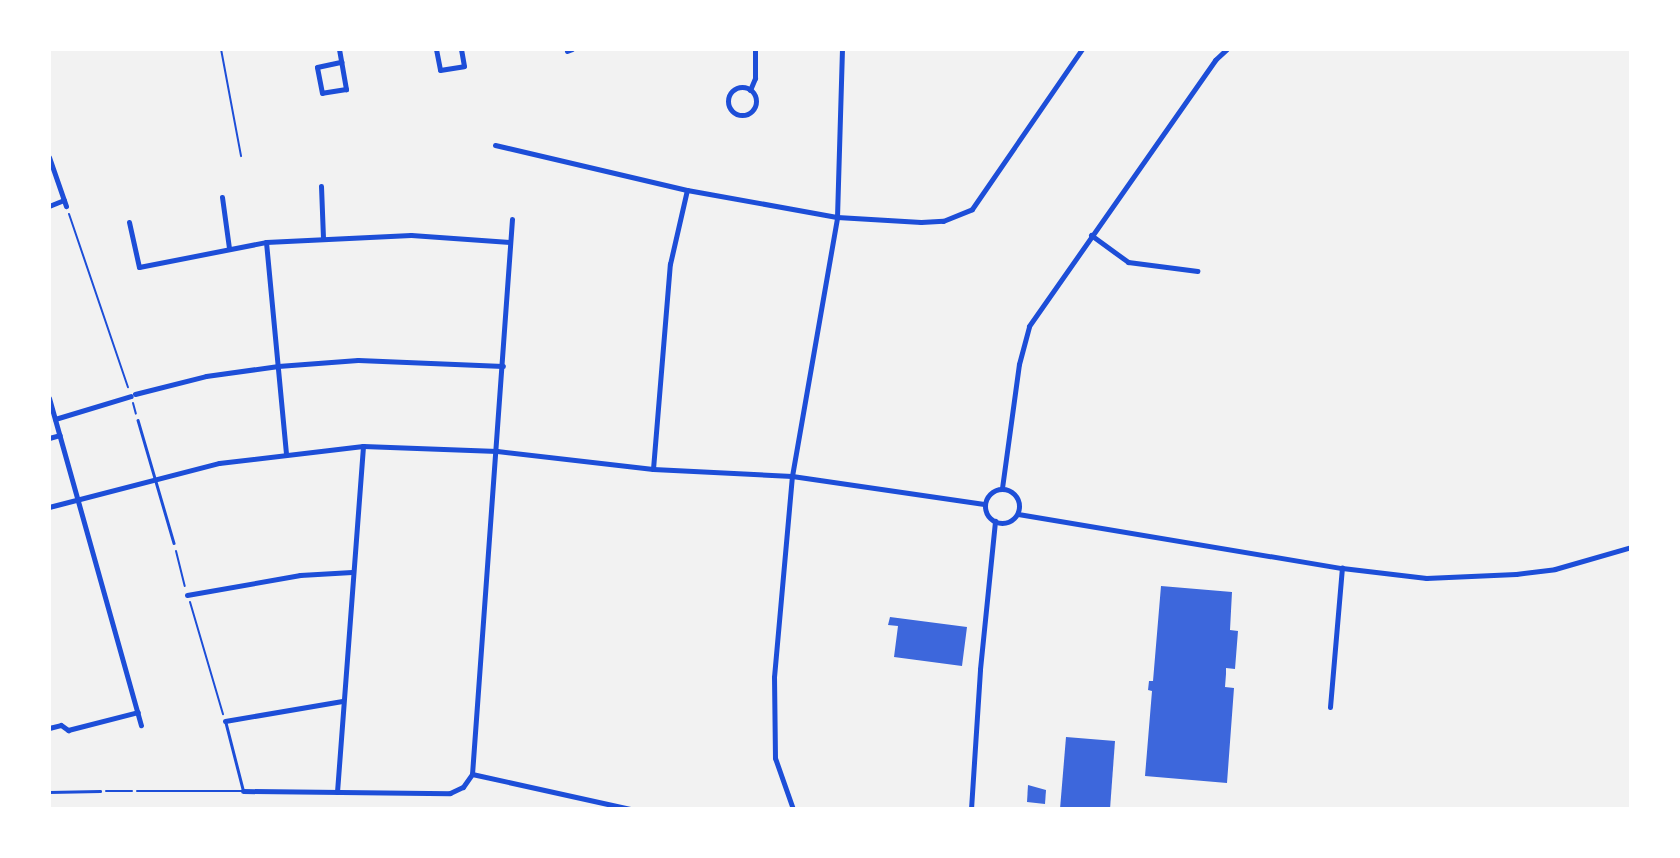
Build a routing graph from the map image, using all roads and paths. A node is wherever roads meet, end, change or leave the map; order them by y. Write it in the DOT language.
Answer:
graph roads {
  1 [pos="221,49"];
  2 [pos="339,49"];
  3 [pos="436,49"];
  4 [pos="461,49"];
  5 [pos="755,49"];
  6 [pos="842,49"];
  7 [pos="1082,49"];
  8 [pos="1227,49"];
  9 [pos="341,62"];
  10 [pos="750,90"];
  11 [pos="495,145"];
  12 [pos="241,156"];
  13 [pos="49,157"];
  14 [pos="321,186"];
  15 [pos="687,190"];
  16 [pos="222,197"];
  17 [pos="65,203"];
  18 [pos="49,206"];
  19 [pos="837,217"];
  20 [pos="512,219"];
  21 [pos="129,222"];
  22 [pos="1091,235"];
  23 [pos="323,239"];
  24 [pos="266,242"];
  25 [pos="510,242"];
  26 [pos="229,248"];
  27 [pos="1197,271"];
  28 [pos="278,366"];
  29 [pos="503,366"];
  30 [pos="133,395"];
  31 [pos="49,398"];
  32 [pos="55,419"];
  33 [pos="138,420"];
  34 [pos="60,435"];
  35 [pos="49,438"];
  36 [pos="363,446"];
  37 [pos="497,451"];
  38 [pos="286,453"];
  39 [pos="653,469"];
  40 [pos="792,476"];
  41 [pos="156,478"];
  42 [pos="1002,488"];
  43 [pos="78,498"];
  44 [pos="985,504"];
  45 [pos="49,507"];
  46 [pos="1018,514"];
  47 [pos="995,521"];
  48 [pos="174,543"];
  49 [pos="1631,547"];
  50 [pos="1342,568"];
  51 [pos="352,572"];
  52 [pos="187,595"];
  53 [pos="342,701"];
  54 [pos="1330,707"];
  55 [pos="138,712"];
  56 [pos="225,721"];
  57 [pos="141,725"];
  58 [pos="49,728"];
  59 [pos="472,774"];
  60 [pos="100,791"];
  61 [pos="136,791"];
  62 [pos="243,791"];
  63 [pos="49,792"];
  64 [pos="337,792"];
  65 [pos="630,809"];
  66 [pos="793,809"];
  67 [pos="971,809"];
  1 -- 12 [label="path"];
  2 -- 9 [label="street"];
  3 -- 4 [label="street"];
  5 -- 10 [label="street"];
  6 -- 19 [label="street"];
  7 -- 19 [label="street"];
  8 -- 22 [label="street"];
  9 -- 9 [label="street"];
  10 -- 10 [label="street"];
  11 -- 15 [label="street"];
  13 -- 17 [label="street"];
  14 -- 23 [label="street"];
  15 -- 19 [label="street"];
  15 -- 39 [label="street"];
  16 -- 26 [label="street"];
  17 -- 18 [label="street"];
  17 -- 30 [label="path"];
  19 -- 40 [label="street"];
  20 -- 25 [label="street"];
  21 -- 26 [label="street"];
  22 -- 27 [label="street"];
  22 -- 42 [label="street"];
  23 -- 24 [label="street"];
  23 -- 25 [label="street"];
  24 -- 26 [label="street"];
  24 -- 28 [label="street"];
  25 -- 29 [label="street"];
  28 -- 29 [label="street"];
  28 -- 30 [label="street"];
  28 -- 38 [label="street"];
  29 -- 37 [label="street"];
  30 -- 32 [label="street"];
  30 -- 33 [label="path"];
  31 -- 32 [label="street"];
  32 -- 34 [label="street"];
  33 -- 41 [label="lane"];
  34 -- 35 [label="street"];
  34 -- 43 [label="street"];
  36 -- 37 [label="street"];
  36 -- 38 [label="street"];
  36 -- 51 [label="street"];
  37 -- 39 [label="street"];
  37 -- 59 [label="street"];
  38 -- 41 [label="street"];
  39 -- 40 [label="street"];
  40 -- 44 [label="street"];
  40 -- 66 [label="street"];
  41 -- 43 [label="street"];
  41 -- 48 [label="lane"];
  42 -- 44 [label="street"];
  42 -- 46 [label="street"];
  43 -- 45 [label="street"];
  43 -- 55 [label="street"];
  44 -- 47 [label="street"];
  46 -- 47 [label="street"];
  46 -- 50 [label="street"];
  47 -- 67 [label="street"];
  48 -- 52 [label="path"];
  49 -- 50 [label="street"];
  50 -- 54 [label="street"];
  51 -- 52 [label="street"];
  51 -- 53 [label="street"];
  52 -- 56 [label="path"];
  53 -- 56 [label="street"];
  53 -- 64 [label="street"];
  55 -- 57 [label="street"];
  55 -- 58 [label="street"];
  56 -- 62 [label="lane"];
  59 -- 64 [label="street"];
  59 -- 65 [label="street"];
  60 -- 61 [label="path"];
  60 -- 63 [label="lane"];
  61 -- 62 [label="lane"];
  62 -- 64 [label="street"];
}
